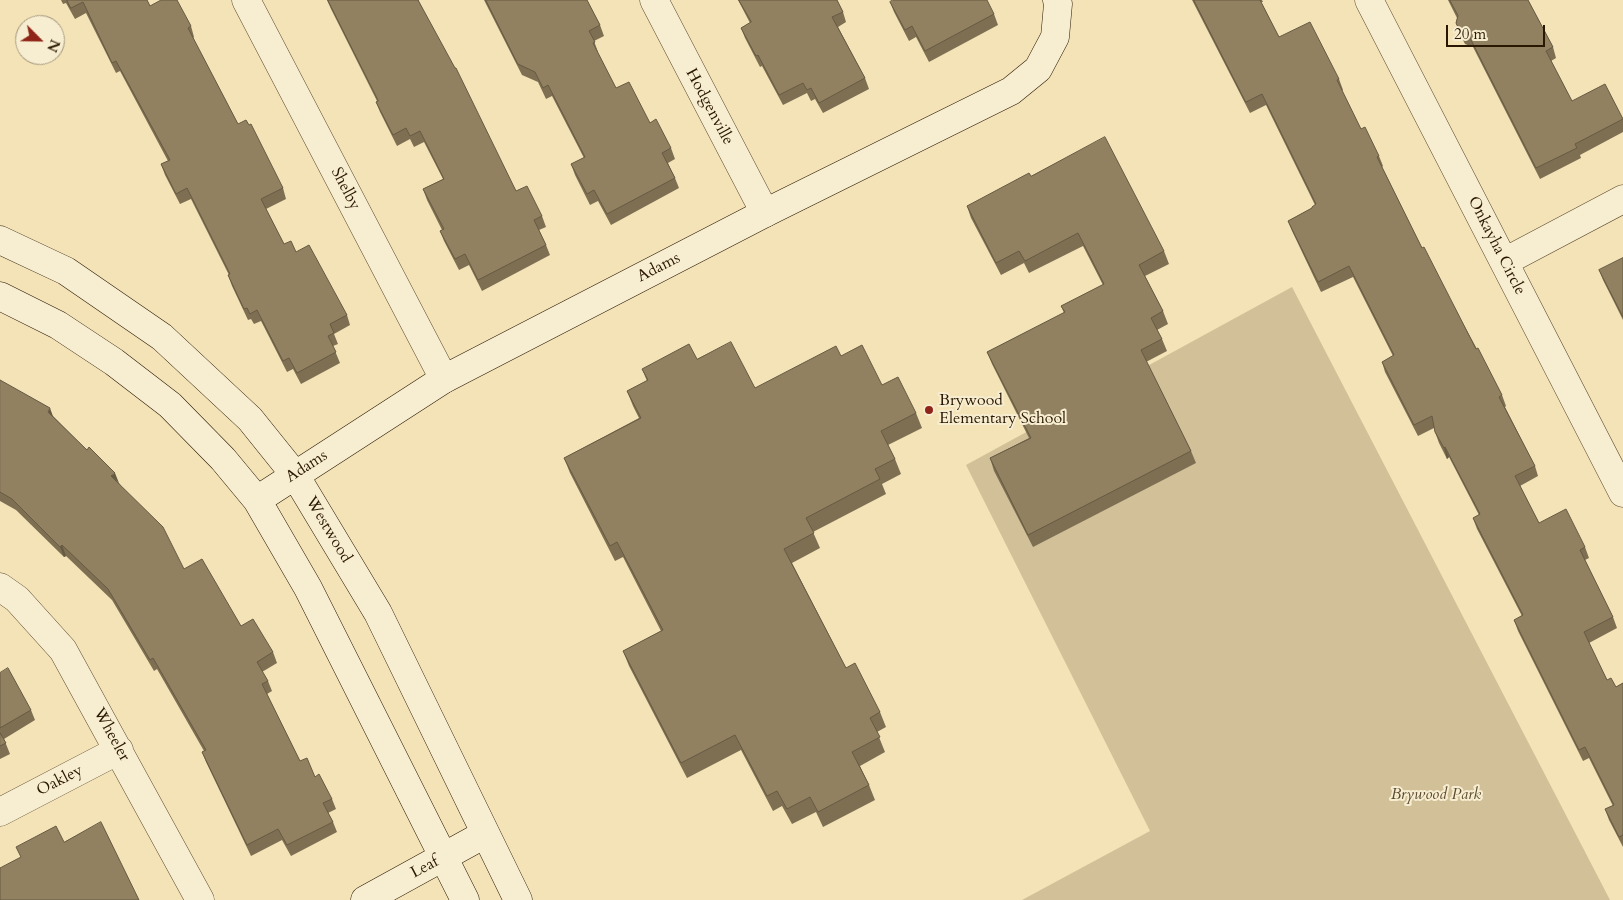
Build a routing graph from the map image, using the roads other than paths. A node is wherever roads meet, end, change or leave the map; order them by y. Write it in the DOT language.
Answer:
graph roads {
  1 [pos="246,0"];
  2 [pos="654,0"];
  3 [pos="1057,0"];
  4 [pos="1369,0"];
  5 [pos="1623,199"];
  6 [pos="765,214"];
  7 [pos="0,240"];
  8 [pos="1504,262"];
  9 [pos="0,296"];
  10 [pos="444,379"];
  11 [pos="295,475"];
  12 [pos="1623,493"];
  13 [pos="256,500"];
  14 [pos="0,586"];
  15 [pos="119,750"];
  16 [pos="0,812"];
  17 [pos="485,834"];
  18 [pos="444,858"];
  19 [pos="200,900"];
  20 [pos="365,900"];
  21 [pos="465,900"];
  22 [pos="518,900"];
  1 -- 10 [label="street, Shelby"];
  2 -- 6 [label="street, Hodgenville"];
  3 -- 6 [label="street, Adams"];
  4 -- 8 [label="street, Onkayha Circle"];
  5 -- 8 [label="street"];
  6 -- 10 [label="street, Adams"];
  7 -- 11 [label="street, Westwood"];
  8 -- 12 [label="street, Onkayha Circle"];
  9 -- 13 [label="street"];
  10 -- 11 [label="street, Adams"];
  11 -- 13 [label="street, Adams"];
  11 -- 17 [label="street, Westwood"];
  13 -- 18 [label="street"];
  14 -- 15 [label="street, Wheeler"];
  15 -- 16 [label="street, Oakley"];
  15 -- 19 [label="street, Wheeler"];
  17 -- 18 [label="street, Leaf"];
  17 -- 22 [label="street, Westwood"];
  18 -- 20 [label="street, Leaf"];
  18 -- 21 [label="street"];
}
